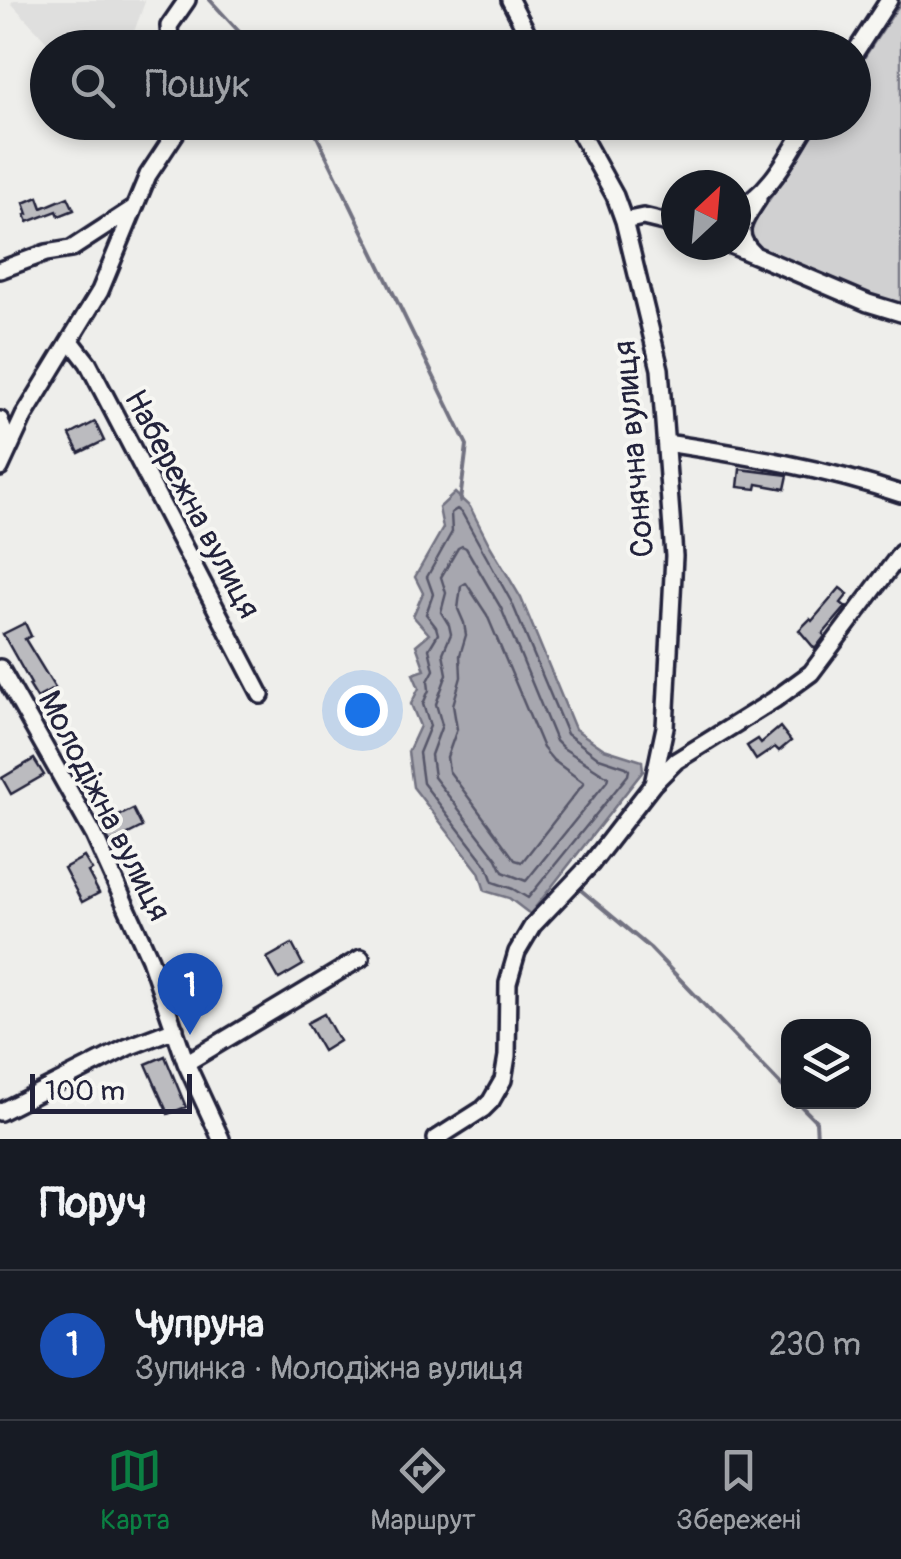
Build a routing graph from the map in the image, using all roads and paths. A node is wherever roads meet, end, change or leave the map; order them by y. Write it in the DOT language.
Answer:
graph roads {
  1 [pos="186,0"];
  2 [pos="510,0"];
  3 [pos="888,0"];
  4 [pos="169,30"];
  5 [pos="526,30"];
  6 [pos="869,30"];
  7 [pos="171,140"];
  8 [pos="584,140"];
  9 [pos="797,140"];
  10 [pos="762,194"];
  11 [pos="751,202"];
  12 [pos="134,208"];
  13 [pos="624,221"];
  14 [pos="661,221"];
  15 [pos="751,253"];
  16 [pos="756,255"];
  17 [pos="0,270"];
  18 [pos="901,314"];
  19 [pos="71,341"];
  20 [pos="0,420"];
  21 [pos="666,443"];
  22 [pos="9,448"];
  23 [pos="0,468"];
  24 [pos="901,494"];
  25 [pos="901,553"];
  26 [pos="0,668"];
  27 [pos="261,694"];
  28 [pos="653,784"];
  29 [pos="361,958"];
  30 [pos="175,1029"];
  31 [pos="186,1063"];
  32 [pos="0,1112"];
  33 [pos="220,1139"];
  34 [pos="436,1139"];
  1 -- 4 [label="street"];
  2 -- 5 [label="street"];
  3 -- 6 [label="street"];
  7 -- 12 [label="street"];
  8 -- 13 [label="street, Сонячна вулиця"];
  9 -- 10 [label="street"];
  10 -- 11 [label="street"];
  10 -- 16 [label="street"];
  12 -- 17 [label="street"];
  12 -- 19 [label="street"];
  13 -- 14 [label="street"];
  13 -- 21 [label="street, Сонячна вулиця"];
  15 -- 16 [label="street"];
  16 -- 18 [label="street"];
  19 -- 22 [label="street"];
  19 -- 27 [label="street, Набережна вулиця"];
  20 -- 22 [label="street"];
  21 -- 24 [label="street"];
  21 -- 28 [label="street, Сонячна вулиця"];
  22 -- 23 [label="street"];
  25 -- 28 [label="street"];
  26 -- 30 [label="street, Молодіжна вулиця"];
  28 -- 34 [label="street"];
  29 -- 31 [label="street"];
  30 -- 31 [label="street, Молодіжна вулиця"];
  30 -- 32 [label="street"];
  31 -- 33 [label="street, Молодіжна вулиця"];
}
